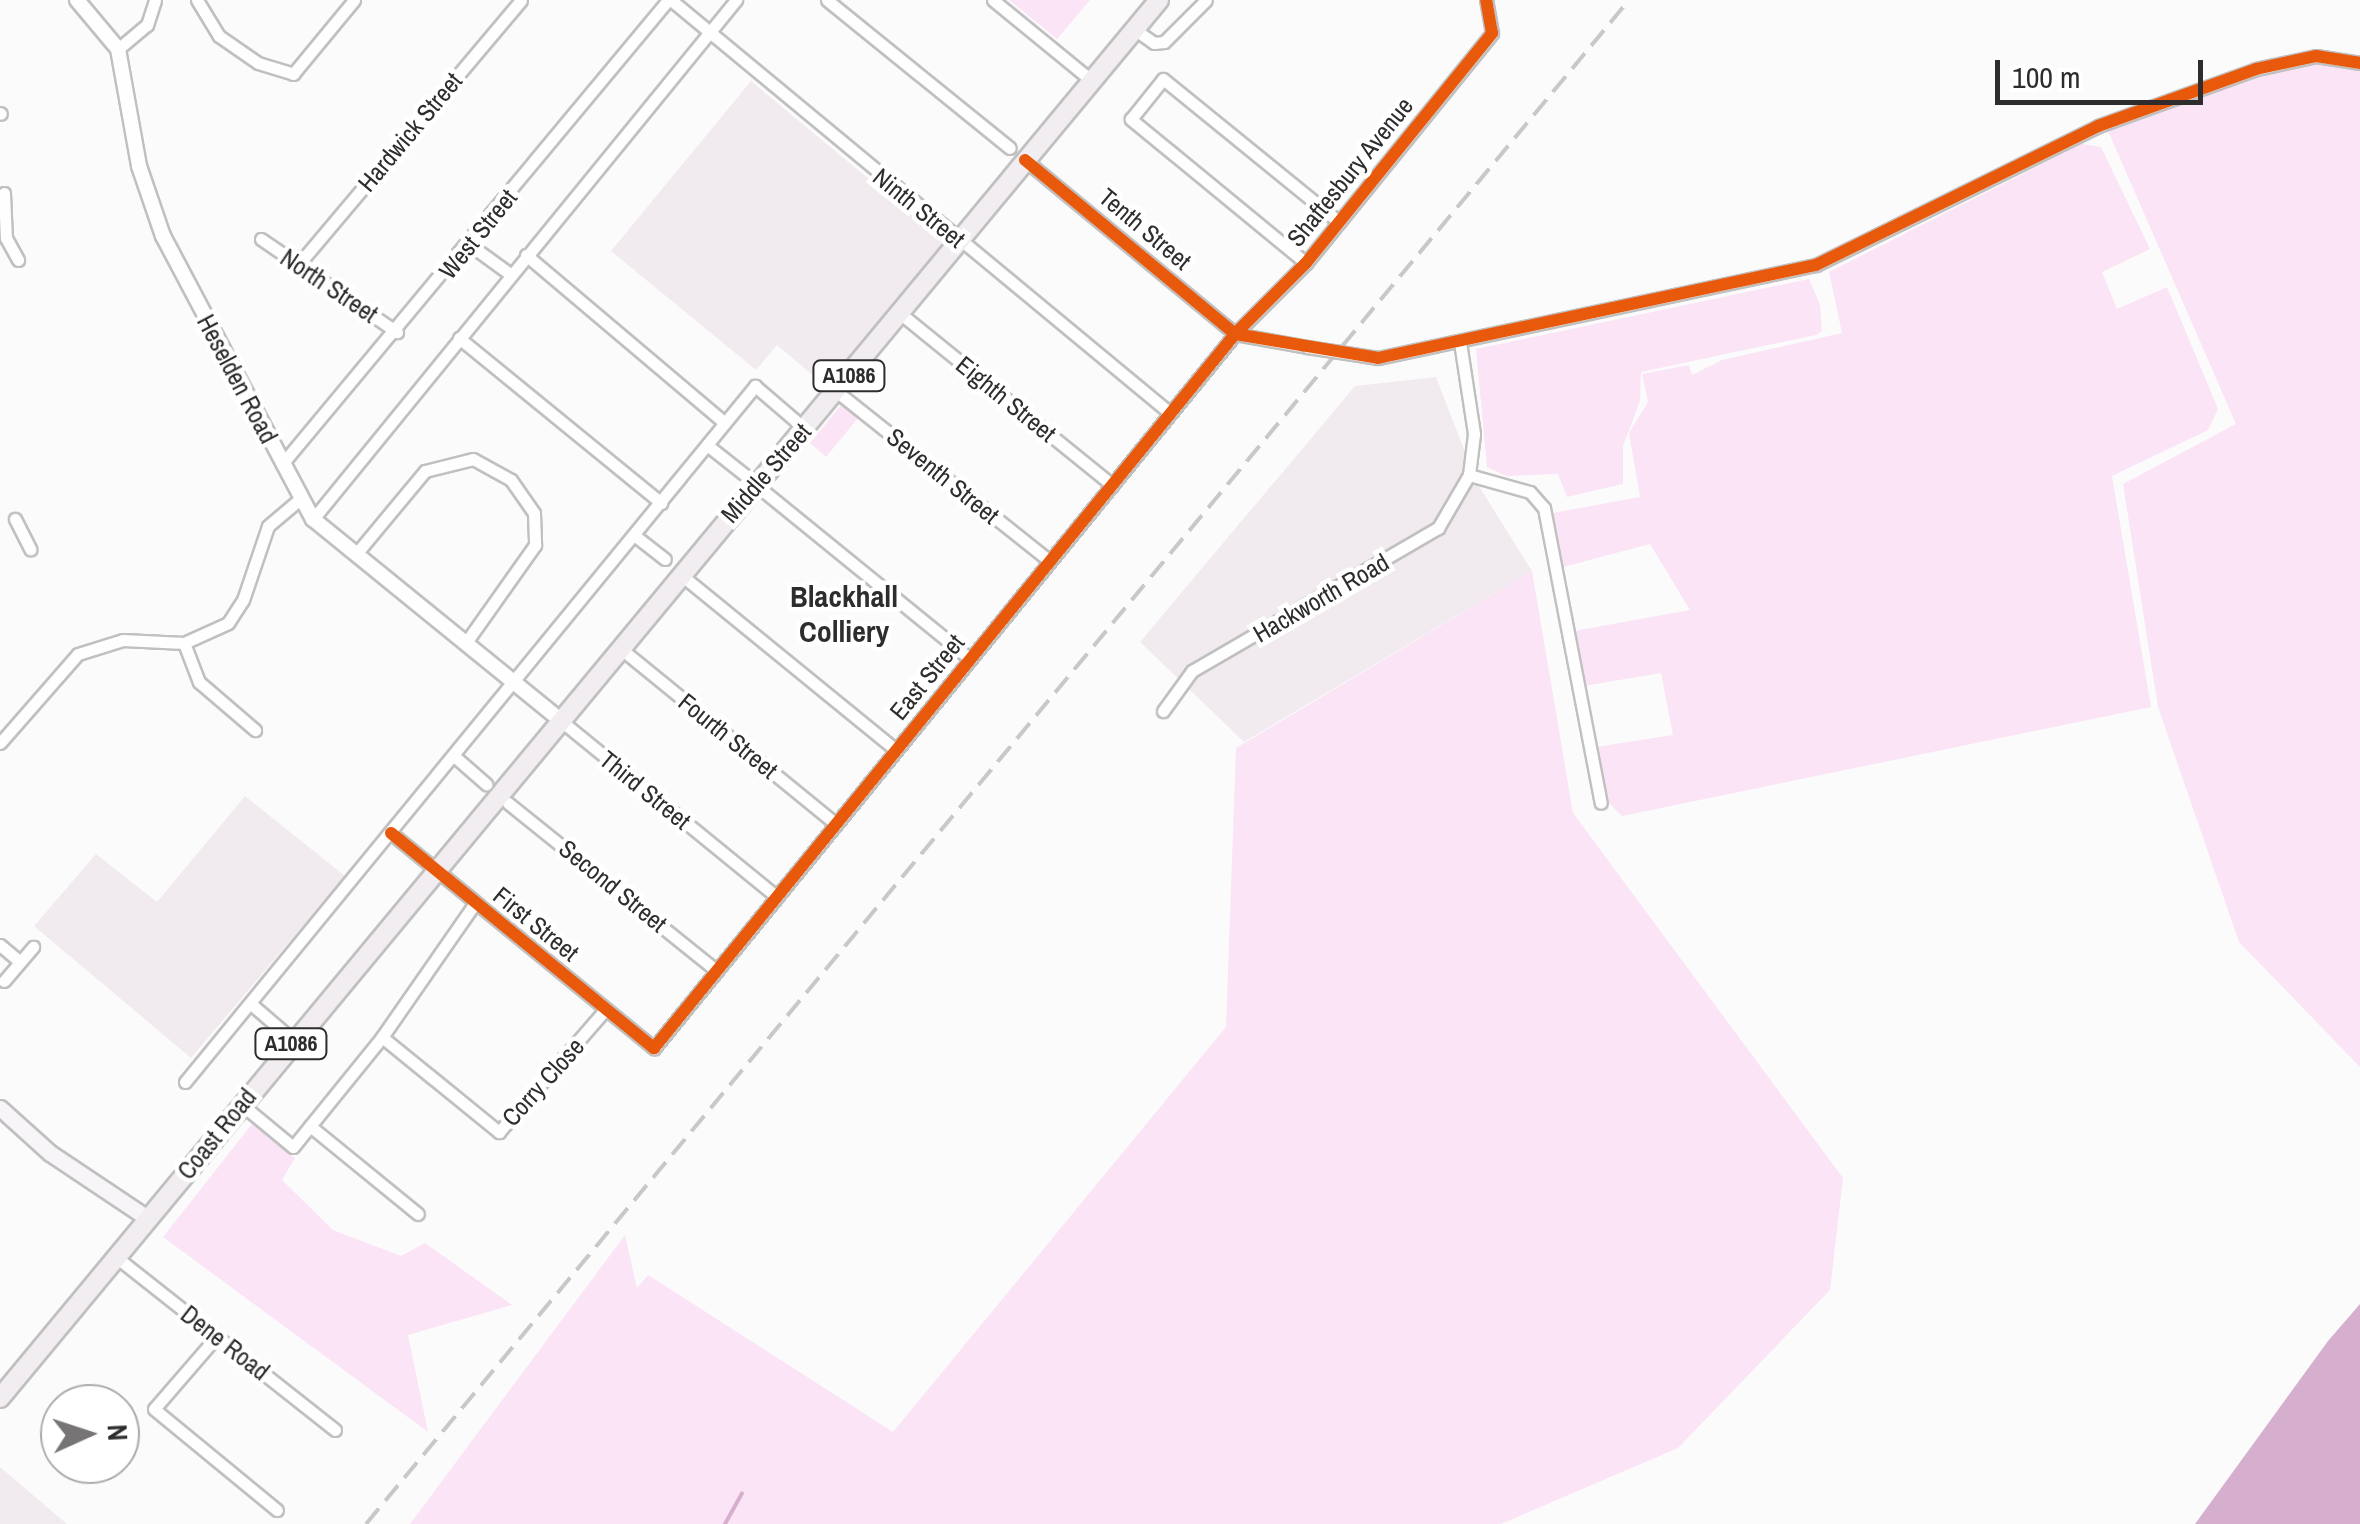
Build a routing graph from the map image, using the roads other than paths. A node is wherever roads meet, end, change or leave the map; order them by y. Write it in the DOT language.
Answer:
graph roads {
  1 [pos="77,0"];
  2 [pos="155,0"];
  3 [pos="196,0"];
  4 [pos="354,0"];
  5 [pos="521,0"];
  6 [pos="669,0"];
  7 [pos="736,0"];
  8 [pos="827,0"];
  9 [pos="993,0"];
  10 [pos="1159,0"];
  11 [pos="1206,0"];
  12 [pos="1486,0"];
  13 [pos="1134,29"];
  14 [pos="710,34"];
  15 [pos="118,49"];
  16 [pos="2360,63"];
  17 [pos="1092,80"];
  18 [pos="1017,154"];
  19 [pos="4,193"];
  20 [pos="1339,222"];
  21 [pos="3,239"];
  22 [pos="261,239"];
  23 [pos="959,241"];
  24 [pos="470,245"];
  25 [pos="526,255"];
  26 [pos="18,260"];
  27 [pos="1306,263"];
  28 [pos="298,265"];
  29 [pos="510,274"];
  30 [pos="901,314"];
  31 [pos="397,332"];
  32 [pos="1235,334"];
  33 [pos="459,338"];
  34 [pos="1460,342"];
  35 [pos="836,390"];
  36 [pos="1170,414"];
  37 [pos="725,422"];
  38 [pos="804,428"];
  39 [pos="708,445"];
  40 [pos="282,464"];
  41 [pos="1468,475"];
  42 [pos="751,480"];
  43 [pos="1112,486"];
  44 [pos="301,498"];
  45 [pos="661,503"];
  46 [pos="313,519"];
  47 [pos="0,536"];
  48 [pos="634,536"];
  49 [pos="30,549"];
  50 [pos="356,554"];
  51 [pos="665,559"];
  52 [pos="1050,561"];
  53 [pos="680,574"];
  54 [pos="184,644"];
  55 [pos="465,644"];
  56 [pos="620,648"];
  57 [pos="970,659"];
  58 [pos="514,683"];
  59 [pos="1163,711"];
  60 [pos="560,720"];
  61 [pos="255,730"];
  62 [pos="0,743"];
  63 [pos="896,750"];
  64 [pos="454,756"];
  65 [pos="486,784"];
  66 [pos="508,803"];
  67 [pos="1601,803"];
  68 [pos="836,824"];
  69 [pos="390,833"];
  70 [pos="436,871"];
  71 [pos="776,898"];
  72 [pos="475,903"];
  73 [pos="0,945"];
  74 [pos="33,947"];
  75 [pos="20,962"];
  76 [pos="717,970"];
  77 [pos="4,981"];
  78 [pos="251,1004"];
  79 [pos="606,1009"];
  80 [pos="382,1037"];
  81 [pos="294,1041"];
  82 [pos="654,1048"];
  83 [pos="185,1082"];
  84 [pos="241,1104"];
  85 [pos="0,1108"];
  86 [pos="310,1126"];
  87 [pos="418,1214"];
  88 [pos="147,1218"];
  89 [pos="116,1256"];
  90 [pos="217,1336"];
  91 [pos="0,1398"];
  92 [pos="335,1430"];
  93 [pos="277,1510"];
  1 -- 15 [label="street, Heselden Road"];
  2 -- 15 [label="street"];
  3 -- 4 [label="street"];
  5 -- 28 [label="street, Hardwick Street"];
  6 -- 14 [label="street, Ninth Street"];
  6 -- 24 [label="street, West Street"];
  7 -- 14 [label="street"];
  8 -- 18 [label="street, Tenth Street"];
  9 -- 17 [label="street"];
  10 -- 13 [label="main road, A1086"];
  11 -- 13 [label="street"];
  12 -- 20 [label="street, Shaftesbury Avenue"];
  13 -- 17 [label="main road, Middle Street / A1086"];
  14 -- 23 [label="street, Ninth Street"];
  14 -- 25 [label="street"];
  15 -- 40 [label="street, Heselden Road"];
  16 -- 34 [label="street"];
  17 -- 18 [label="main road, Middle Street / A1086"];
  18 -- 23 [label="main road, Middle Street / A1086"];
  18 -- 32 [label="street, Tenth Street"];
  19 -- 21 [label="street"];
  20 -- 27 [label="street, Shaftesbury Avenue"];
  20 -- 27 [label="street"];
  21 -- 26 [label="street"];
  22 -- 28 [label="street, North Street"];
  23 -- 30 [label="main road, Middle Street / A1086"];
  23 -- 36 [label="street, Ninth Street"];
  24 -- 29 [label="street"];
  24 -- 31 [label="street, West Street"];
  25 -- 29 [label="street"];
  25 -- 37 [label="street"];
  27 -- 32 [label="street, Shaftesbury Avenue"];
  28 -- 31 [label="street, North Street"];
  29 -- 33 [label="street"];
  30 -- 35 [label="main road, Middle Street / A1086"];
  30 -- 43 [label="street, Eighth Street"];
  31 -- 40 [label="street, West Street"];
  32 -- 34 [label="street, bridge"];
  32 -- 36 [label="street, East Street"];
  33 -- 45 [label="street"];
  33 -- 46 [label="street"];
  34 -- 41 [label="street"];
  35 -- 38 [label="main road, Middle Street / A1086"];
  35 -- 52 [label="street, Seventh Street"];
  36 -- 43 [label="street, East Street"];
  37 -- 38 [label="street"];
  37 -- 39 [label="street"];
  38 -- 42 [label="main road, Middle Street / A1086"];
  39 -- 42 [label="street"];
  39 -- 45 [label="street"];
  40 -- 44 [label="street, Heselden Road"];
  41 -- 59 [label="street, Hackworth Road"];
  41 -- 67 [label="street"];
  42 -- 53 [label="main road, Middle Street / A1086"];
  42 -- 57 [label="street"];
  43 -- 52 [label="street, East Street"];
  44 -- 46 [label="street, Heselden Road"];
  44 -- 54 [label="street"];
  45 -- 48 [label="street"];
  46 -- 50 [label="street, Heselden Road"];
  47 -- 49 [label="street"];
  48 -- 51 [label="street"];
  48 -- 58 [label="street"];
  50 -- 55 [label="street, Heselden Road"];
  50 -- 55 [label="street"];
  52 -- 57 [label="street, East Street"];
  53 -- 56 [label="main road, Middle Street / A1086"];
  53 -- 63 [label="street"];
  54 -- 61 [label="street"];
  54 -- 62 [label="street"];
  55 -- 58 [label="street, Heselden Road"];
  56 -- 60 [label="main road, Middle Street / A1086"];
  56 -- 68 [label="street, Fourth Street"];
  57 -- 63 [label="street, East Street"];
  58 -- 60 [label="street, Third Street"];
  58 -- 64 [label="street"];
  60 -- 70 [label="main road, Middle Street / A1086"];
  60 -- 71 [label="street, Third Street"];
  63 -- 68 [label="street, East Street"];
  64 -- 65 [label="street"];
  64 -- 69 [label="street"];
  66 -- 76 [label="street, Second Street"];
  68 -- 71 [label="street, East Street"];
  69 -- 70 [label="street, First Street"];
  69 -- 78 [label="street"];
  70 -- 72 [label="street, First Street"];
  70 -- 81 [label="main road, Coast Road / A1086"];
  71 -- 76 [label="street, East Street"];
  72 -- 79 [label="street, First Street"];
  72 -- 80 [label="street"];
  73 -- 75 [label="street"];
  74 -- 75 [label="street"];
  75 -- 77 [label="street"];
  76 -- 82 [label="street, East Street"];
  78 -- 81 [label="street"];
  78 -- 83 [label="street"];
  79 -- 80 [label="street, Corry Close"];
  79 -- 82 [label="street, First Street"];
  80 -- 86 [label="street"];
  81 -- 84 [label="main road, Coast Road / A1086"];
  84 -- 86 [label="street"];
  84 -- 88 [label="main road, Coast Road / A1086"];
  85 -- 88 [label="main road"];
  86 -- 87 [label="street"];
  88 -- 89 [label="main road, Coast Road / A1086"];
  89 -- 90 [label="street, Dene Road"];
  89 -- 91 [label="main road, Coast Road / A1086"];
  90 -- 92 [label="street, Dene Road"];
  90 -- 93 [label="street"];
}
